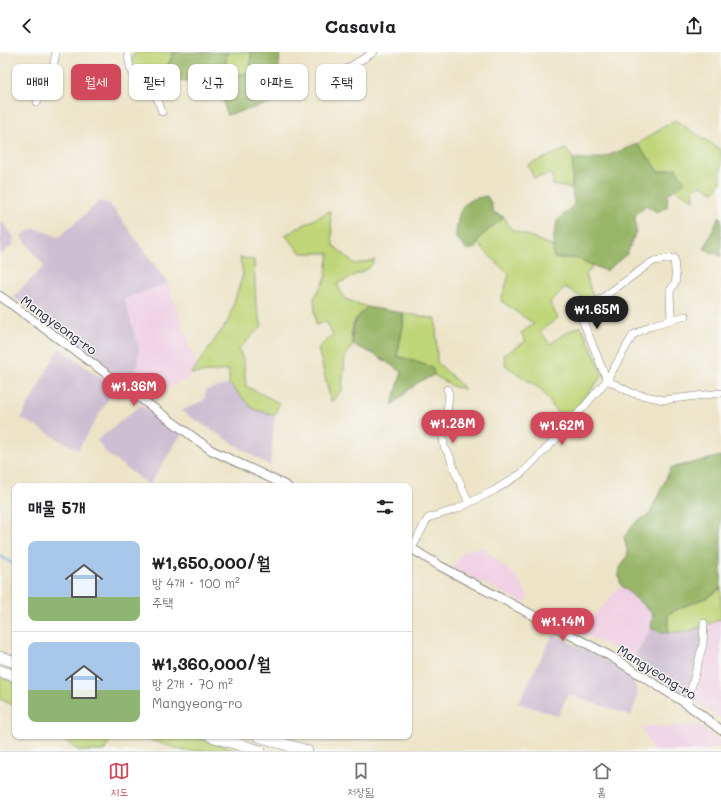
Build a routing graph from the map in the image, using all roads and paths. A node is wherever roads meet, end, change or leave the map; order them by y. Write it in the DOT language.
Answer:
graph roads {
  1 [pos="56,52"];
  2 [pos="121,52"];
  3 [pos="374,52"];
  4 [pos="129,53"];
  5 [pos="354,64"];
  6 [pos="37,102"];
  7 [pos="162,112"];
  8 [pos="0,296"];
  9 [pos="686,316"];
  10 [pos="671,320"];
  11 [pos="607,380"];
  12 [pos="447,389"];
  13 [pos="721,393"];
  14 [pos="280,483"];
  15 [pos="469,503"];
  16 [pos="412,545"];
  17 [pos="412,549"];
  18 [pos="704,623"];
  19 [pos="0,657"];
  20 [pos="12,661"];
  21 [pos="0,671"];
  22 [pos="12,675"];
  23 [pos="687,704"];
  24 [pos="721,730"];
  25 [pos="221,739"];
  26 [pos="268,739"];
  27 [pos="260,751"];
  28 [pos="307,751"];
  1 -- 6 [label="street"];
  2 -- 4 [label="street"];
  3 -- 5 [label="street"];
  4 -- 7 [label="street"];
  8 -- 14 [label="street, Mangyeong-ro"];
  9 -- 10 [label="street"];
  10 -- 11 [label="street"];
  10 -- 11 [label="street"];
  11 -- 13 [label="street"];
  11 -- 15 [label="street"];
  12 -- 15 [label="street"];
  15 -- 16 [label="street"];
  17 -- 23 [label="street, Mangyeong-ro"];
  18 -- 23 [label="street"];
  19 -- 20 [label="highway"];
  21 -- 22 [label="highway"];
  23 -- 24 [label="street, Mangyeong-ro"];
  25 -- 27 [label="highway"];
  26 -- 28 [label="highway"];
}
